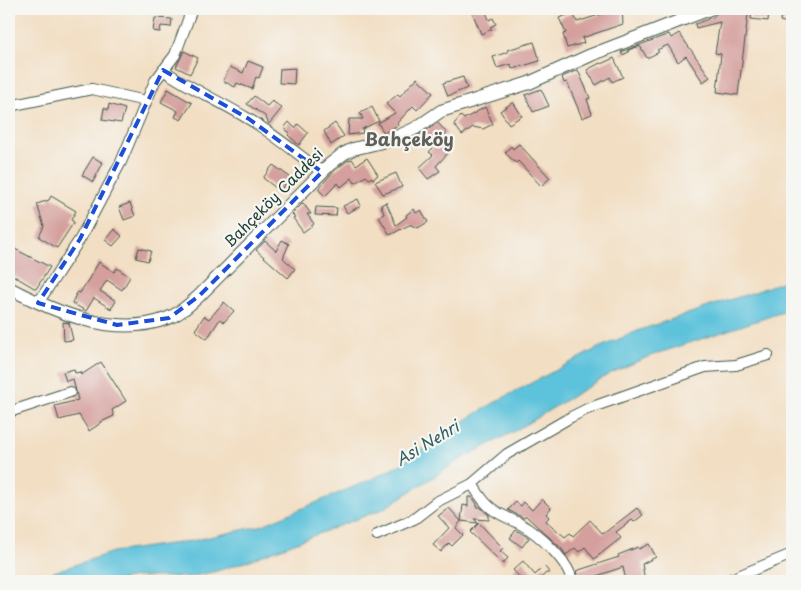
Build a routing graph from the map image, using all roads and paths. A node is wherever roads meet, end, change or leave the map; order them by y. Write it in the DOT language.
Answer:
graph roads {
  1 [pos="192,9"];
  2 [pos="710,9"];
  3 [pos="163,70"];
  4 [pos="146,100"];
  5 [pos="9,106"];
  6 [pos="322,172"];
  7 [pos="9,288"];
  8 [pos="38,303"];
  9 [pos="768,355"];
  10 [pos="70,392"];
  11 [pos="9,412"];
  12 [pos="472,484"];
  13 [pos="377,535"];
  14 [pos="792,554"];
  15 [pos="572,581"];
  16 [pos="726,581"];
  1 -- 3 [label="street"];
  2 -- 6 [label="main road, Bahçeköy Caddesi"];
  3 -- 4 [label="street"];
  3 -- 6 [label="street"];
  4 -- 5 [label="street"];
  4 -- 8 [label="street"];
  6 -- 8 [label="main road, Bahçeköy Caddesi"];
  7 -- 8 [label="main road, Bahçeköy Caddesi"];
  9 -- 12 [label="street"];
  10 -- 11 [label="street"];
  12 -- 13 [label="street"];
  12 -- 15 [label="street"];
  14 -- 16 [label="street"];
}
